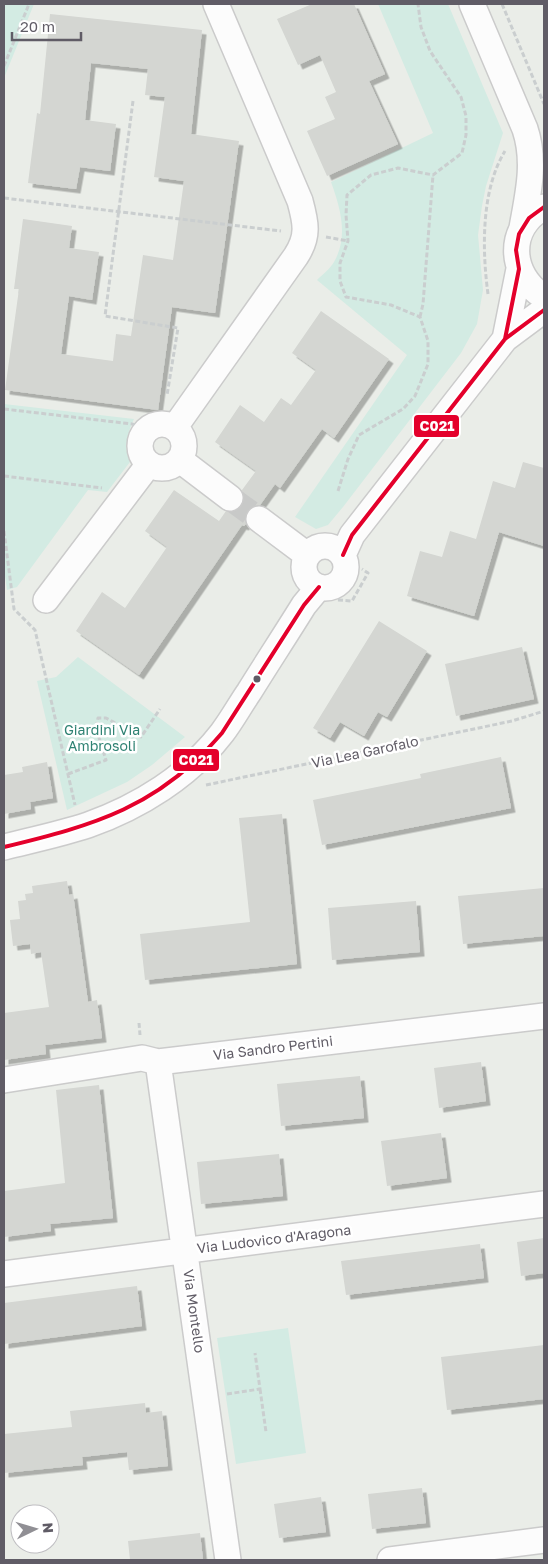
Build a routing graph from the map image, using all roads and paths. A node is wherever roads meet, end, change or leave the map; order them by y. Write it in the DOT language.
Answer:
graph roads {
  1 [pos="29,4"];
  2 [pos="216,4"];
  3 [pos="418,4"];
  4 [pos="472,4"];
  5 [pos="490,4"];
  6 [pos="502,4"];
  7 [pos="4,66"];
  8 [pos="133,101"];
  9 [pos="544,104"];
  10 [pos="544,133"];
  11 [pos="434,175"];
  12 [pos="4,198"];
  13 [pos="544,207"];
  14 [pos="522,228"];
  15 [pos="306,233"];
  16 [pos="520,270"];
  17 [pos="544,297"];
  18 [pos="544,310"];
  19 [pos="420,317"];
  20 [pos="505,339"];
  21 [pos="4,409"];
  22 [pos="162,426"];
  23 [pos="180,460"];
  24 [pos="149,464"];
  25 [pos="4,476"];
  26 [pos="129,491"];
  27 [pos="338,491"];
  28 [pos="230,498"];
  29 [pos="259,519"];
  30 [pos="4,531"];
  31 [pos="342,545"];
  32 [pos="309,581"];
  33 [pos="46,600"];
  34 [pos="160,709"];
  35 [pos="544,711"];
  36 [pos="68,774"];
  37 [pos="202,786"];
  38 [pos="77,813"];
  39 [pos="4,847"];
  40 [pos="544,1016"];
  41 [pos="158,1062"];
  42 [pos="4,1080"];
  43 [pos="544,1204"];
  44 [pos="185,1251"];
  45 [pos="4,1274"];
  46 [pos="255,1353"];
  47 [pos="260,1389"];
  48 [pos="219,1395"];
  49 [pos="266,1432"];
  50 [pos="544,1540"];
  51 [pos="228,1560"];
  52 [pos="390,1560"];
  1 -- 7 [label="path"];
  2 -- 15 [label="street"];
  3 -- 11 [label="path"];
  4 -- 14 [label="street"];
  5 -- 10 [label="street"];
  6 -- 9 [label="path"];
  8 -- 22 [label="path"];
  11 -- 19 [label="path"];
  11 -- 19 [label="path"];
  12 -- 15 [label="path"];
  13 -- 14 [label="street"];
  14 -- 16 [label="street"];
  15 -- 22 [label="street"];
  16 -- 17 [label="street"];
  16 -- 20 [label="street"];
  18 -- 20 [label="street"];
  19 -- 27 [label="path"];
  20 -- 31 [label="street"];
  21 -- 22 [label="path"];
  22 -- 23 [label="street"];
  22 -- 24 [label="street"];
  23 -- 24 [label="street"];
  23 -- 28 [label="street"];
  24 -- 26 [label="street"];
  25 -- 26 [label="path"];
  26 -- 33 [label="street"];
  29 -- 32 [label="street"];
  30 -- 36 [label="path"];
  31 -- 32 [label="street"];
  31 -- 32 [label="street"];
  32 -- 39 [label="street"];
  34 -- 36 [label="path"];
  35 -- 37 [label="path, Via Lea Garofalo"];
  36 -- 38 [label="path"];
  40 -- 41 [label="street, Via Sandro Pertini"];
  41 -- 42 [label="street, Via Sandro Pertini"];
  41 -- 44 [label="street, Via Montello"];
  43 -- 44 [label="street, Via Ludovico d'Aragona"];
  44 -- 45 [label="street, Via Ludovico d'Aragona"];
  44 -- 51 [label="street, Via Montello"];
  46 -- 47 [label="path"];
  47 -- 48 [label="path"];
  47 -- 49 [label="path"];
  50 -- 52 [label="street"];
}
